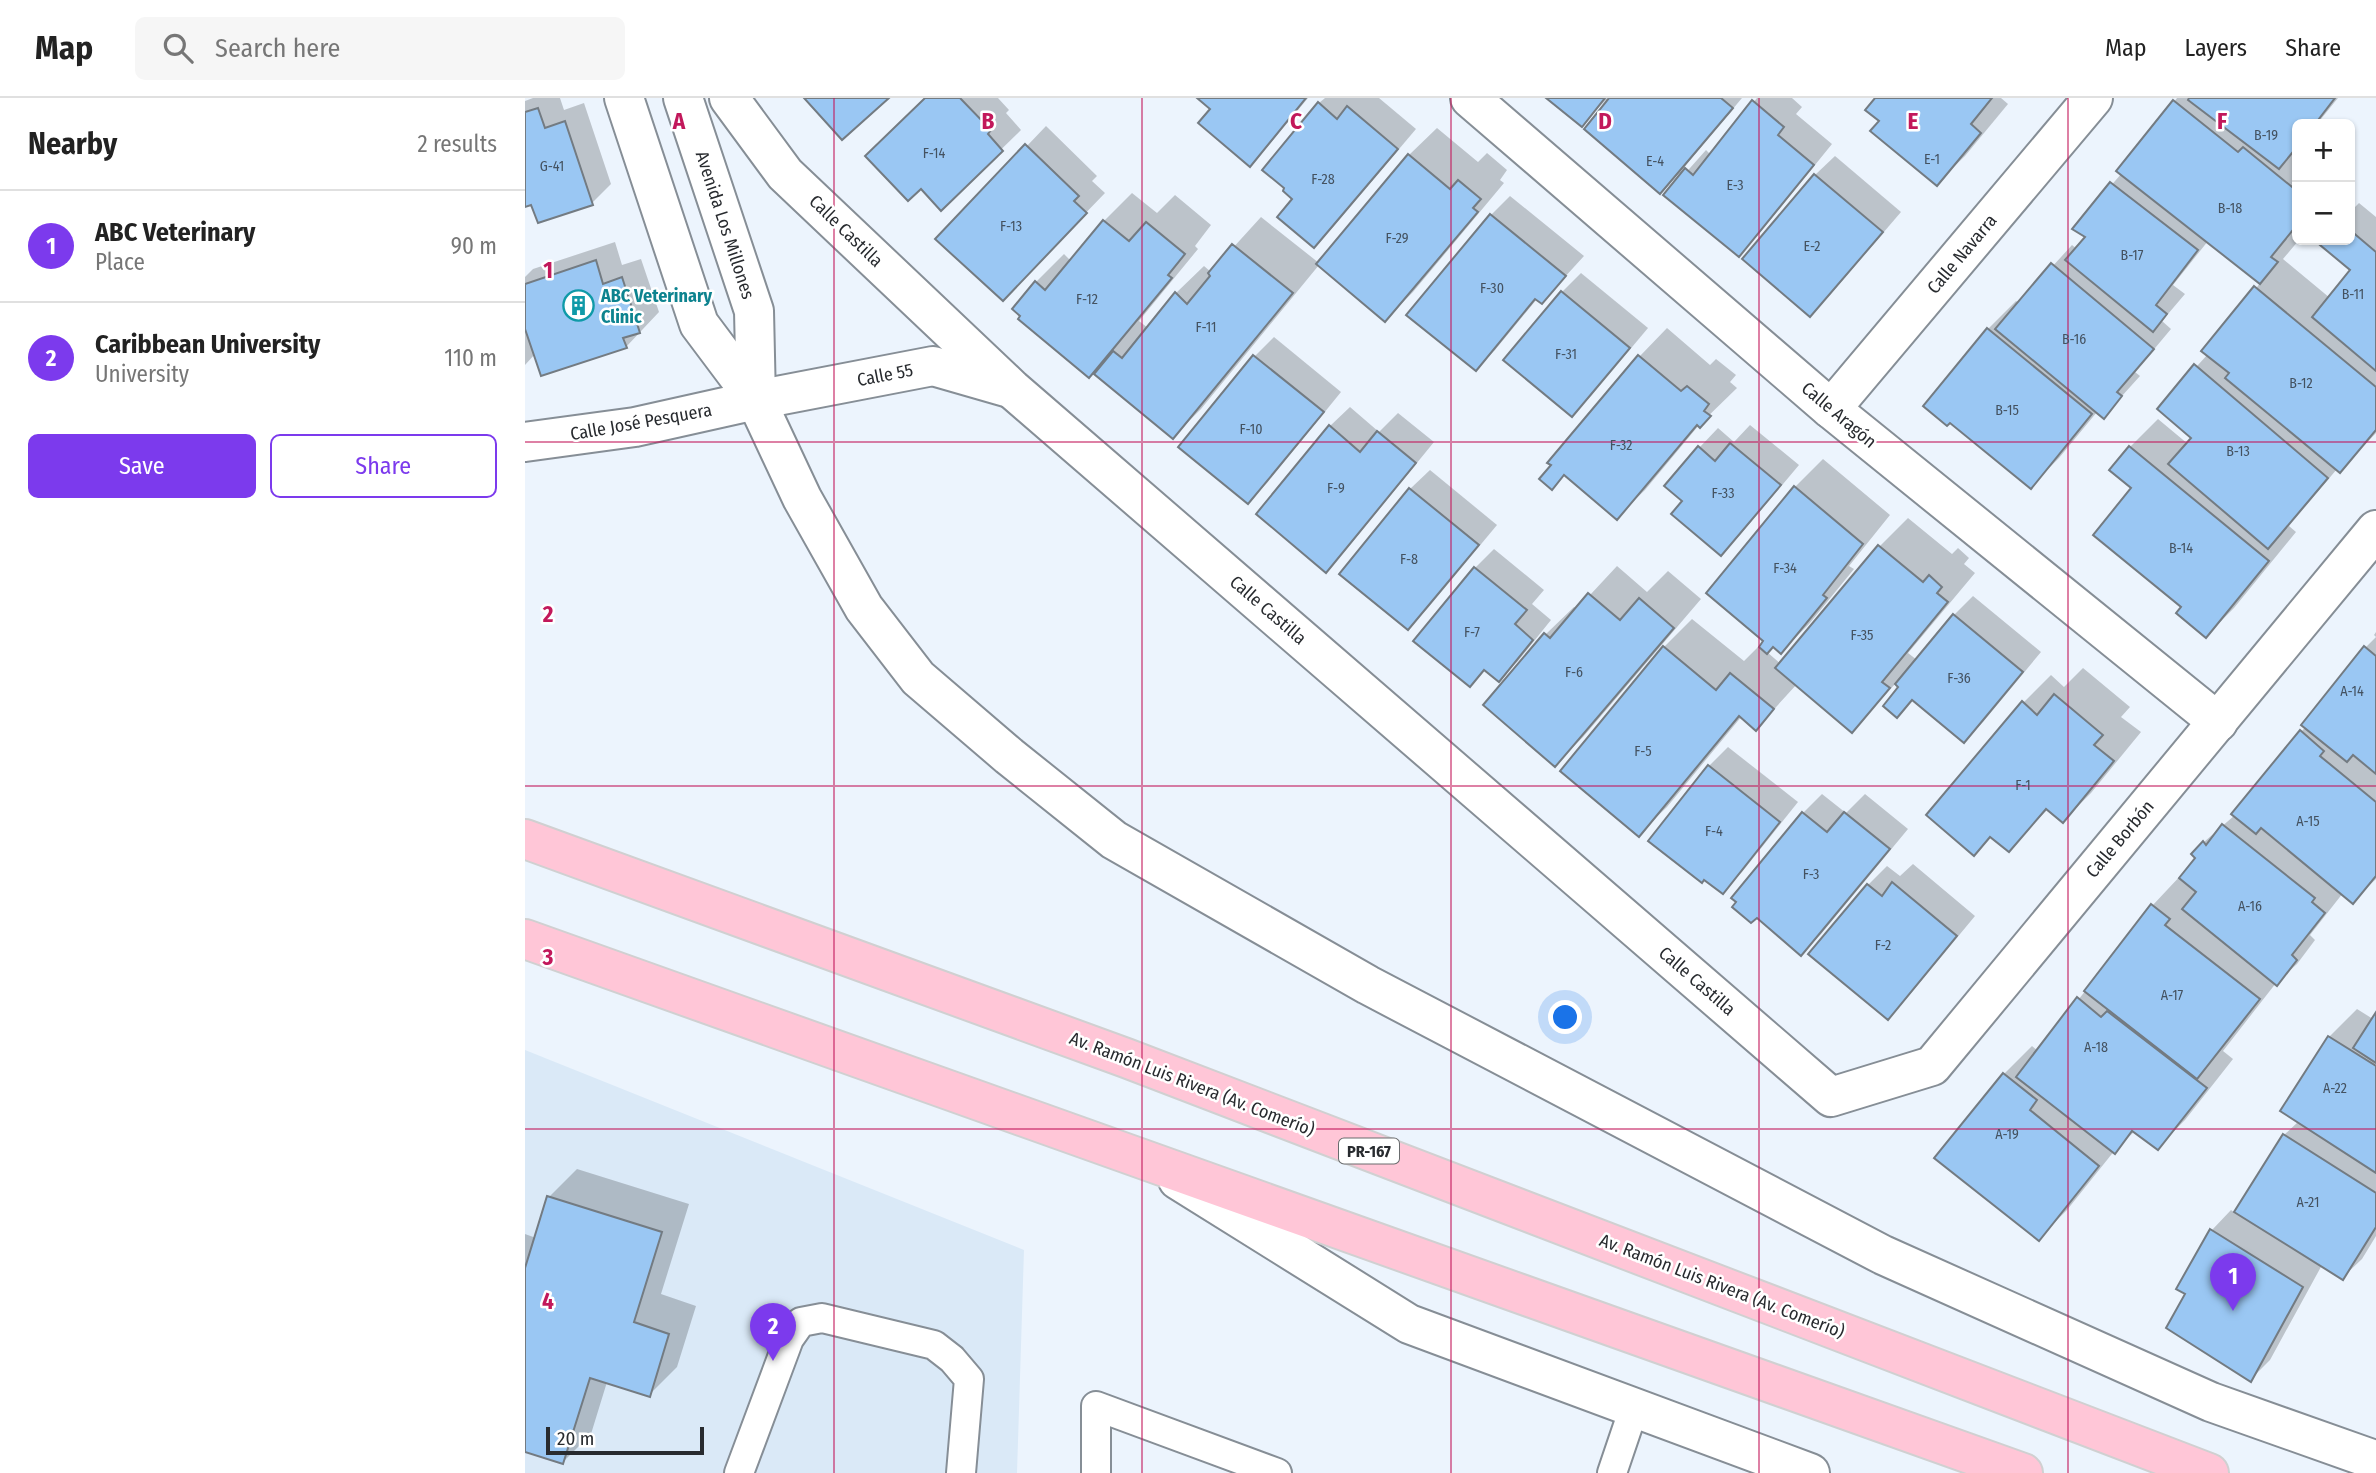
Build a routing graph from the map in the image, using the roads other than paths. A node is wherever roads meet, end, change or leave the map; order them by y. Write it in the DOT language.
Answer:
graph roads {
  1 [pos="624,98"];
  2 [pos="683,98"];
  3 [pos="729,98"];
  4 [pos="1470,98"];
  5 [pos="2093,98"];
  6 [pos="1012,388"];
  7 [pos="756,400"];
  8 [pos="1831,409"];
  9 [pos="525,442"];
  10 [pos="2376,530"];
  11 [pos="2218,722"];
  12 [pos="525,839"];
  13 [pos="525,939"];
  14 [pos="1831,1097"];
  15 [pos="1146,1161"];
  16 [pos="1634,1408"];
  17 [pos="2370,1460"];
  18 [pos="739,1473"];
  19 [pos="961,1473"];
  20 [pos="1096,1473"];
  21 [pos="1277,1473"];
  22 [pos="1612,1473"];
  23 [pos="1810,1473"];
  24 [pos="2023,1473"];
  25 [pos="2209,1473"];
  1 -- 7 [label="street"];
  2 -- 7 [label="street, Avenida Los Millones"];
  3 -- 6 [label="street, Calle Castilla"];
  4 -- 8 [label="street, Calle Aragón"];
  5 -- 8 [label="street, Calle Navarra"];
  6 -- 7 [label="street, Calle 55"];
  6 -- 14 [label="street, Calle Castilla"];
  7 -- 9 [label="street, Calle José Pesquera"];
  7 -- 17 [label="street"];
  8 -- 11 [label="street, Calle Aragón"];
  10 -- 11 [label="street, Calle Borbón"];
  11 -- 14 [label="street, Calle Borbón"];
  12 -- 25 [label="main road, Av. Ramón Luis Rivera (Av. Comerío) / PR-167"];
  13 -- 15 [label="main road"];
  15 -- 16 [label="street"];
  15 -- 24 [label="main road"];
  16 -- 22 [label="lane"];
  16 -- 23 [label="street"];
  18 -- 19 [label="lane"];
  20 -- 21 [label="lane"];
}
